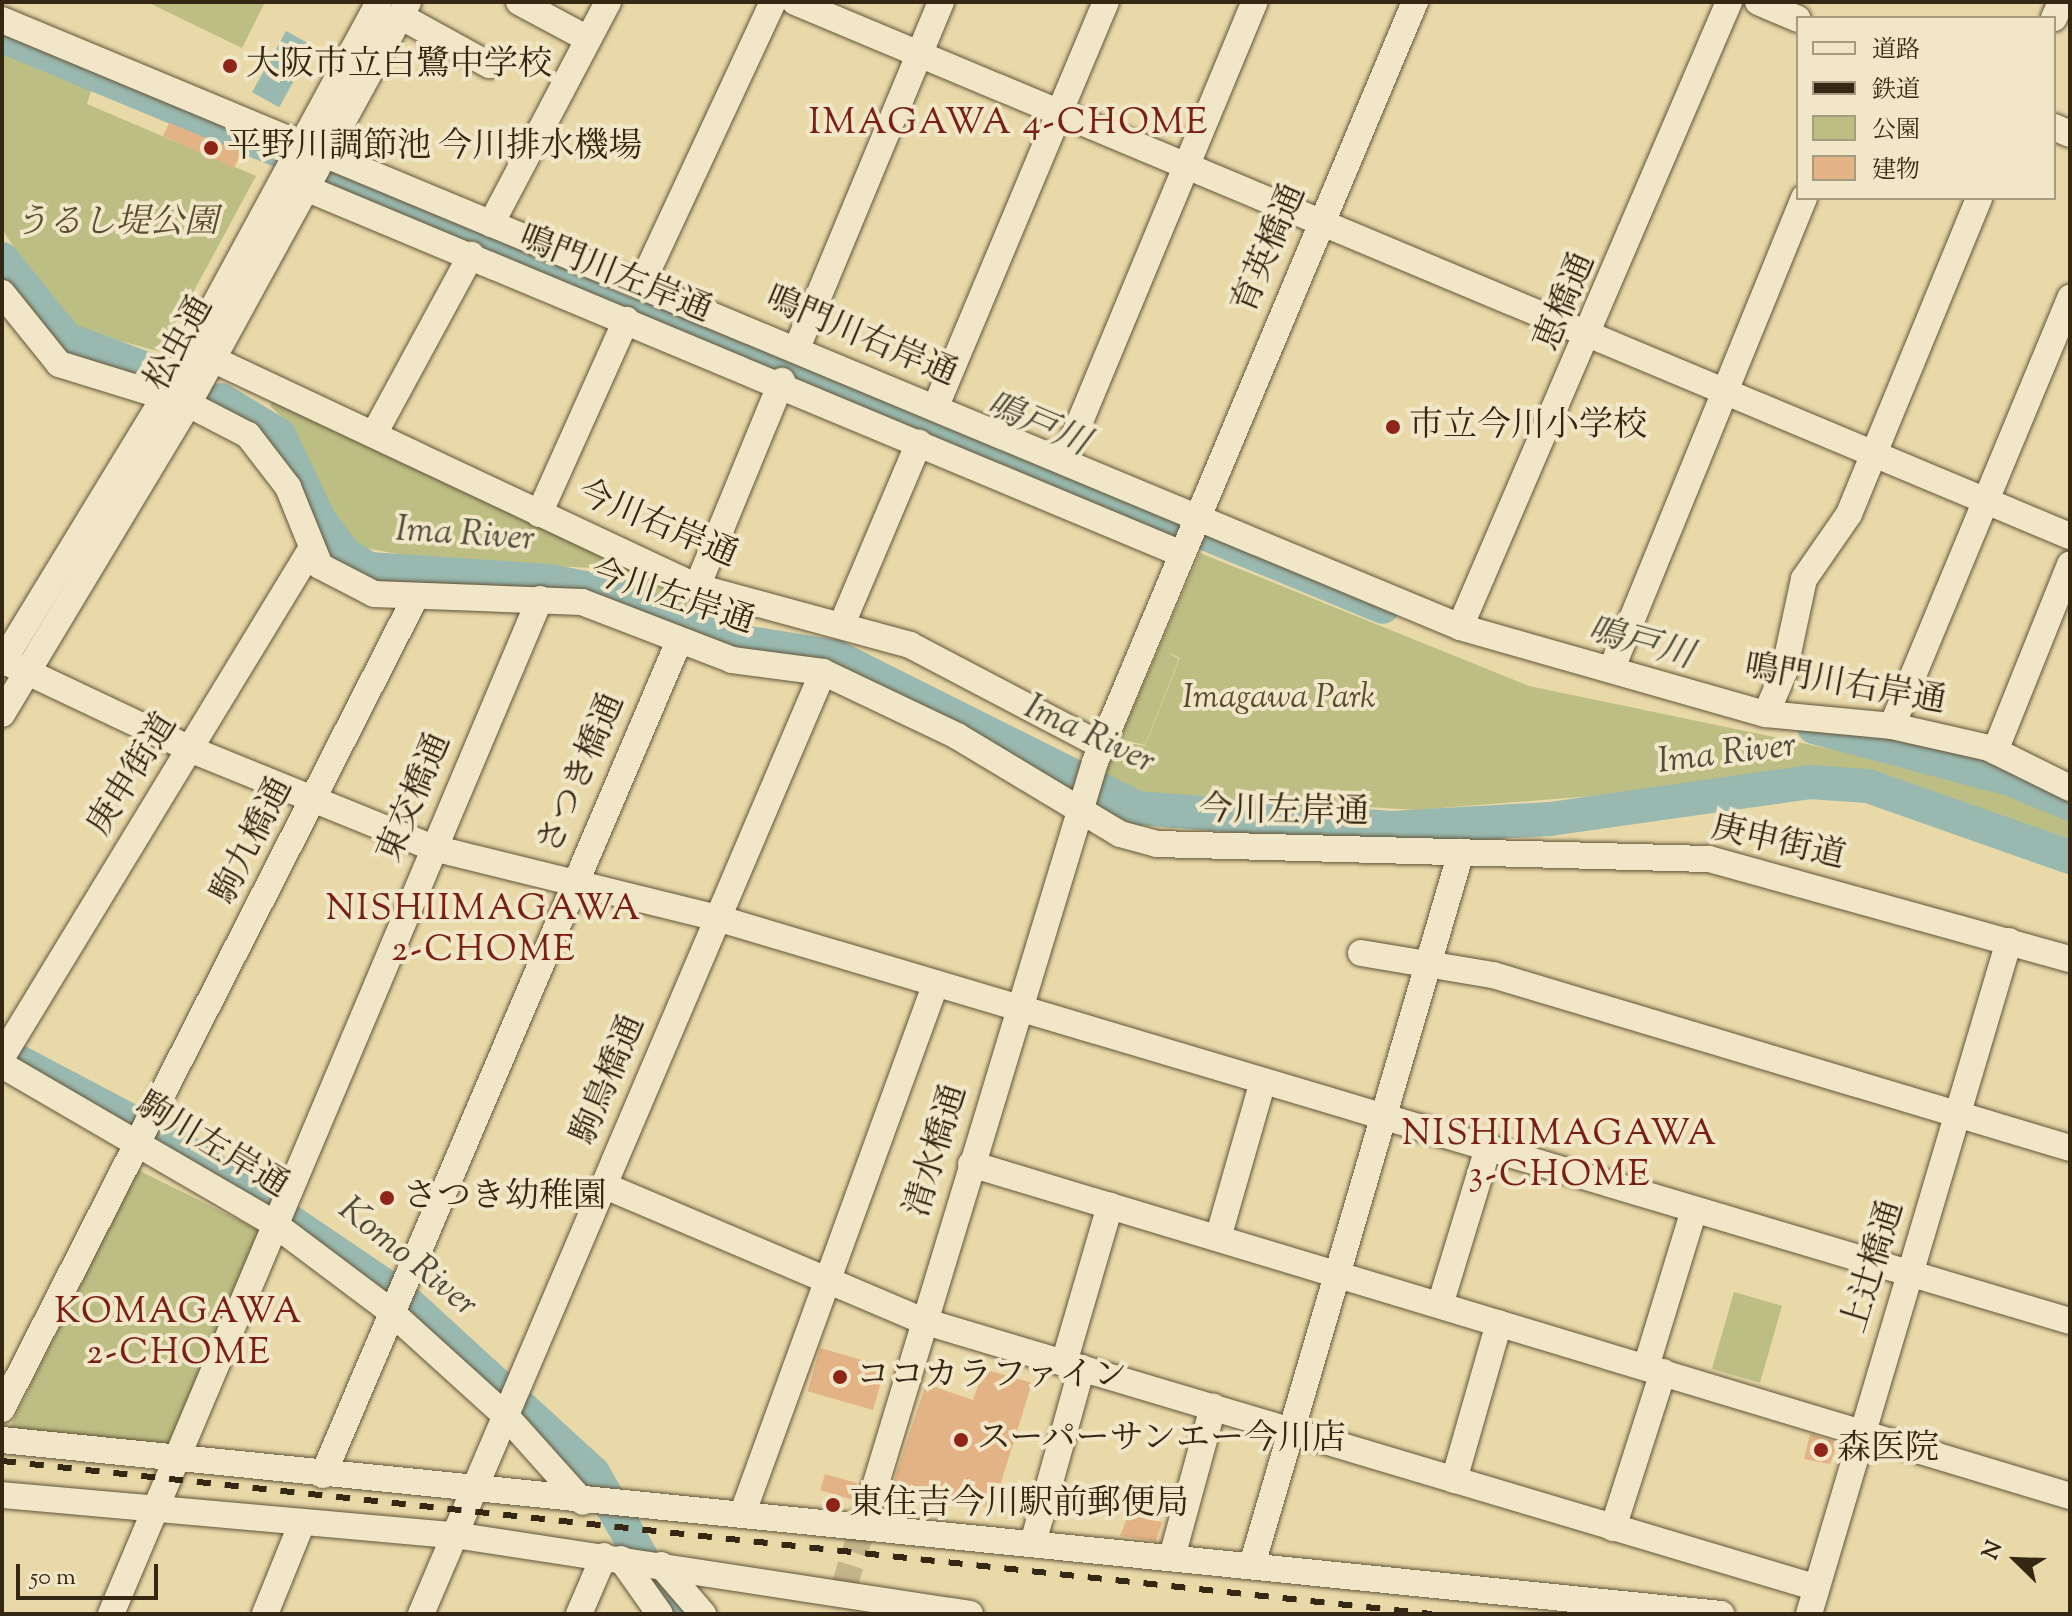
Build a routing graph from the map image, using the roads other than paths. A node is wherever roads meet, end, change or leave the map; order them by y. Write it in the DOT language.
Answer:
graph roads {
  1 [pos="519,2"];
  2 [pos="608,2"];
  3 [pos="773,2"];
  4 [pos="795,2"];
  5 [pos="941,2"];
  6 [pos="1106,2"];
  7 [pos="1255,2"];
  8 [pos="1415,2"];
  9 [pos="1729,2"];
  10 [pos="1758,2"];
  11 [pos="396,7"];
  12 [pos="1796,18"];
  13 [pos="2,20"];
  14 [pos="588,39"];
  15 [pos="920,54"];
  16 [pos="489,65"];
  17 [pos="1058,117"];
  18 [pos="314,149"];
  19 [pos="1186,171"];
  20 [pos="296,183"];
  21 [pos="1803,200"];
  22 [pos="1978,200"];
  23 [pos="491,224"];
  24 [pos="1318,226"];
  25 [pos="471,255"];
  26 [pos="641,285"];
  27 [pos="2070,298"];
  28 [pos="5,309"];
  29 [pos="626,320"];
  30 [pos="1592,335"];
  31 [pos="797,348"];
  32 [pos="202,354"];
  33 [pos="782,381"];
  34 [pos="1724,392"];
  35 [pos="176,401"];
  36 [pos="936,406"];
  37 [pos="374,434"];
  38 [pos="919,443"];
  39 [pos="1869,454"];
  40 [pos="1064,460"];
  41 [pos="1984,498"];
  42 [pos="539,514"];
  43 [pos="1191,535"];
  44 [pos="2070,536"];
  45 [pos="310,551"];
  46 [pos="2070,564"];
  47 [pos="697,587"];
  48 [pos="540,599"];
  49 [pos="414,600"];
  50 [pos="842,624"];
  51 [pos="1460,627"];
  52 [pos="679,641"];
  53 [pos="2,661"];
  54 [pos="1612,668"];
  55 [pos="28,671"];
  56 [pos="823,672"];
  57 [pos="2,714"];
  58 [pos="1766,714"];
  59 [pos="1892,726"];
  60 [pos="1102,746"];
  61 [pos="192,750"];
  62 [pos="1995,751"];
  63 [pos="2070,788"];
  64 [pos="1083,795"];
  65 [pos="314,802"];
  66 [pos="433,848"];
  67 [pos="1461,852"];
  68 [pos="574,883"];
  69 [pos="717,918"];
  70 [pos="2009,941"];
  71 [pos="1361,953"];
  72 [pos="2070,959"];
  73 [pos="1430,961"];
  74 [pos="936,983"];
  75 [pos="1018,1007"];
  76 [pos="8,1046"];
  77 [pos="2,1065"];
  78 [pos="1263,1081"];
  79 [pos="1957,1115"];
  80 [pos="1386,1118"];
  81 [pos="137,1143"];
  82 [pos="1488,1148"];
  83 [pos="2070,1148"];
  84 [pos="971,1164"];
  85 [pos="603,1185"];
  86 [pos="1110,1206"];
  87 [pos="1694,1210"];
  88 [pos="277,1213"];
  89 [pos="1218,1238"];
  90 [pos="1338,1275"];
  91 [pos="1910,1275"];
  92 [pos="831,1282"];
  93 [pos="395,1301"];
  94 [pos="1440,1305"];
  95 [pos="923,1321"];
  96 [pos="2070,1321"];
  97 [pos="1499,1323"];
  98 [pos="1073,1366"];
  99 [pos="1654,1370"];
  100 [pos="511,1403"];
  101 [pos="1213,1407"];
  102 [pos="2,1409"];
  103 [pos="1291,1430"];
  104 [pos="1862,1432"];
  105 [pos="2,1440"];
  106 [pos="174,1459"];
  107 [pos="323,1475"];
  108 [pos="1454,1480"];
  109 [pos="473,1489"];
  110 [pos="2,1495"];
  111 [pos="2070,1496"];
  112 [pos="602,1503"];
  113 [pos="154,1507"];
  114 [pos="742,1515"];
  115 [pos="302,1523"];
  116 [pos="863,1526"];
  117 [pos="1613,1528"];
  118 [pos="454,1535"];
  119 [pos="1033,1543"];
  120 [pos="1172,1557"];
  121 [pos="619,1558"];
  122 [pos="661,1565"];
  123 [pos="1252,1565"];
  124 [pos="1814,1587"];
  125 [pos="840,1601"];
  126 [pos="111,1614"];
  127 [pos="265,1614"];
  128 [pos="421,1614"];
  129 [pos="579,1614"];
  130 [pos="660,1614"];
  131 [pos="703,1614"];
  132 [pos="970,1614"];
  133 [pos="1721,1614"];
  134 [pos="1809,1614"];
  1 -- 14 [label="street"];
  2 -- 14 [label="street"];
  3 -- 26 [label="street"];
  4 -- 15 [label="street"];
  5 -- 15 [label="street"];
  6 -- 17 [label="street"];
  7 -- 19 [label="street"];
  8 -- 24 [label="street, 育英橋通"];
  9 -- 30 [label="street, 恵橋通"];
  10 -- 12 [label="street"];
  11 -- 16 [label="street"];
  11 -- 18 [label="street, 松虫通"];
  13 -- 18 [label="street, 鳴門川右岸通"];
  14 -- 23 [label="street"];
  15 -- 17 [label="street"];
  15 -- 31 [label="street"];
  17 -- 19 [label="street"];
  17 -- 36 [label="street"];
  18 -- 20 [label="street, 松虫通"];
  18 -- 23 [label="street, 鳴門川右岸通"];
  19 -- 24 [label="street"];
  19 -- 40 [label="street"];
  20 -- 25 [label="street, 鳴門川左岸通"];
  20 -- 32 [label="street, 松虫通"];
  21 -- 34 [label="street"];
  22 -- 39 [label="street"];
  23 -- 26 [label="street, 鳴門川右岸通"];
  24 -- 30 [label="street"];
  24 -- 43 [label="street, 育英橋通"];
  25 -- 29 [label="street, 鳴門川左岸通"];
  25 -- 37 [label="street"];
  26 -- 31 [label="street, 鳴門川右岸通"];
  27 -- 41 [label="street"];
  28 -- 35 [label="street, 今川左岸通"];
  29 -- 33 [label="street, 鳴門川左岸通"];
  29 -- 42 [label="street"];
  30 -- 34 [label="street"];
  30 -- 51 [label="street, 恵橋通"];
  31 -- 36 [label="street, 鳴門川右岸通"];
  32 -- 35 [label="street, 松虫通"];
  32 -- 37 [label="street, 今川右岸通"];
  33 -- 38 [label="street, 鳴門川左岸通"];
  33 -- 47 [label="street"];
  34 -- 39 [label="street"];
  34 -- 54 [label="street"];
  35 -- 45 [label="street, 今川左岸通"];
  35 -- 53 [label="street, 松虫通"];
  35 -- 55 [label="street, 松虫通"];
  36 -- 40 [label="street, 鳴門川右岸通"];
  37 -- 42 [label="street, 今川右岸通"];
  38 -- 43 [label="street, 鳴門川左岸通"];
  38 -- 50 [label="street"];
  39 -- 41 [label="street"];
  39 -- 58 [label="street"];
  40 -- 43 [label="street, 鳴門川右岸通"];
  41 -- 44 [label="street"];
  41 -- 59 [label="street"];
  42 -- 47 [label="street, 今川右岸通"];
  43 -- 51 [label="street, 鳴門川右岸通"];
  43 -- 60 [label="street, 育英橋通"];
  45 -- 49 [label="street, 今川左岸通"];
  45 -- 61 [label="street, 庚申街道"];
  46 -- 62 [label="street"];
  47 -- 50 [label="street, 今川右岸通"];
  48 -- 49 [label="street, 今川左岸通"];
  48 -- 52 [label="street, 今川左岸通"];
  48 -- 66 [label="street, 東交橋通"];
  49 -- 65 [label="street, 駒九橋通"];
  50 -- 60 [label="street, 今川右岸通"];
  51 -- 54 [label="street, 鳴門川右岸通"];
  52 -- 56 [label="street, 今川左岸通"];
  52 -- 68 [label="street, さつき橋通"];
  53 -- 55 [label="street"];
  54 -- 58 [label="street, 鳴門川右岸通"];
  55 -- 57 [label="street, 松虫通"];
  55 -- 61 [label="street"];
  56 -- 64 [label="street, 今川左岸通"];
  56 -- 69 [label="street, 駒鳥橋通"];
  58 -- 59 [label="street, 鳴門川右岸通"];
  59 -- 62 [label="street, 鳴門川右岸通"];
  60 -- 64 [label="street, 育英橋通"];
  61 -- 65 [label="street"];
  61 -- 76 [label="street, 庚申街道"];
  62 -- 63 [label="street, 鳴門川右岸通"];
  64 -- 67 [label="street, 今川左岸通"];
  64 -- 75 [label="street, 清水橋通"];
  65 -- 66 [label="street"];
  65 -- 81 [label="street, 駒九橋通"];
  66 -- 68 [label="street"];
  66 -- 88 [label="street, 東交橋通"];
  67 -- 70 [label="street, 庚申街道"];
  67 -- 73 [label="street"];
  68 -- 69 [label="street"];
  68 -- 93 [label="street, さつき橋通"];
  69 -- 74 [label="street"];
  69 -- 85 [label="street, 駒鳥橋通"];
  70 -- 72 [label="street, 庚申街道"];
  70 -- 79 [label="street, 上辻橋通"];
  71 -- 73 [label="street"];
  73 -- 79 [label="street"];
  73 -- 80 [label="street"];
  74 -- 75 [label="street"];
  74 -- 92 [label="street"];
  75 -- 78 [label="street"];
  75 -- 84 [label="street, 清水橋通"];
  77 -- 81 [label="street, 駒川左岸通"];
  78 -- 80 [label="street"];
  78 -- 89 [label="street"];
  79 -- 83 [label="street"];
  79 -- 91 [label="street, 上辻橋通"];
  80 -- 82 [label="street"];
  80 -- 90 [label="street"];
  81 -- 88 [label="street, 駒川左岸通"];
  81 -- 102 [label="street"];
  82 -- 87 [label="street"];
  82 -- 94 [label="street"];
  84 -- 86 [label="street"];
  84 -- 95 [label="street, 清水橋通"];
  85 -- 92 [label="street"];
  85 -- 100 [label="street, 駒鳥橋通"];
  86 -- 89 [label="street"];
  86 -- 98 [label="street"];
  87 -- 91 [label="street"];
  87 -- 99 [label="street"];
  88 -- 93 [label="street, 駒川左岸通"];
  88 -- 106 [label="street, 東交橋通"];
  89 -- 90 [label="street"];
  90 -- 94 [label="street"];
  90 -- 103 [label="street"];
  91 -- 96 [label="street"];
  91 -- 104 [label="street, 上辻橋通"];
  92 -- 95 [label="street"];
  92 -- 114 [label="street"];
  93 -- 100 [label="street, 駒川左岸通"];
  93 -- 107 [label="street, さつき橋通"];
  94 -- 97 [label="street"];
  95 -- 98 [label="street"];
  95 -- 116 [label="street, 清水橋通"];
  97 -- 99 [label="street"];
  97 -- 108 [label="street"];
  98 -- 101 [label="street"];
  98 -- 119 [label="street"];
  99 -- 104 [label="street"];
  99 -- 117 [label="street"];
  100 -- 109 [label="street, 駒鳥橋通"];
  100 -- 112 [label="street, 駒川左岸通"];
  101 -- 103 [label="street"];
  101 -- 120 [label="street"];
  103 -- 108 [label="street"];
  103 -- 123 [label="street"];
  104 -- 111 [label="street"];
  104 -- 124 [label="street, 上辻橋通"];
  105 -- 106 [label="street"];
  106 -- 107 [label="street"];
  106 -- 113 [label="street, 東交橋通"];
  107 -- 109 [label="street"];
  108 -- 117 [label="street"];
  109 -- 112 [label="street"];
  109 -- 118 [label="street, 駒鳥橋通"];
  110 -- 113 [label="street"];
  112 -- 114 [label="street"];
  113 -- 115 [label="street"];
  113 -- 126 [label="street, 東交橋通"];
  114 -- 116 [label="street"];
  115 -- 118 [label="street"];
  115 -- 127 [label="street"];
  116 -- 119 [label="street"];
  117 -- 124 [label="street"];
  118 -- 121 [label="street"];
  118 -- 128 [label="street"];
  119 -- 120 [label="street"];
  120 -- 123 [label="street"];
  121 -- 122 [label="street"];
  121 -- 129 [label="street"];
  121 -- 130 [label="street"];
  122 -- 125 [label="street"];
  122 -- 131 [label="street"];
  123 -- 133 [label="street"];
  124 -- 134 [label="street, 上辻橋通"];
  125 -- 132 [label="street"];
}
